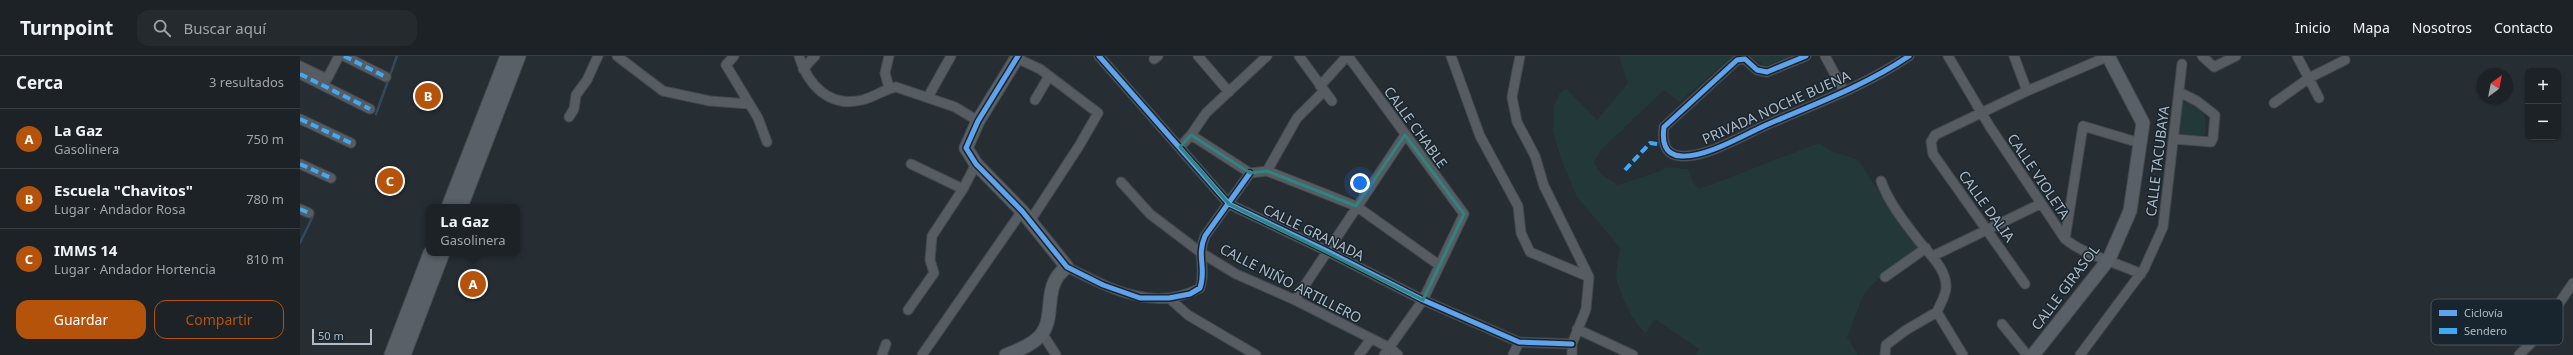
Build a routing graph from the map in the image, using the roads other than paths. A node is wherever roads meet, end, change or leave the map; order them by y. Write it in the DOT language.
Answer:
graph roads {
  1 [pos="339,56"];
  2 [pos="344,56"];
  3 [pos="507,56"];
  4 [pos="519,56"];
  5 [pos="598,56"];
  6 [pos="617,56"];
  7 [pos="734,56"];
  8 [pos="799,56"];
  9 [pos="815,56"];
  10 [pos="889,56"];
  11 [pos="951,56"];
  12 [pos="1099,56"];
  13 [pos="1198,56"];
  14 [pos="1267,56"];
  15 [pos="1299,56"];
  16 [pos="1347,56"];
  17 [pos="1451,56"];
  18 [pos="1520,56"];
  19 [pos="1806,56"];
  20 [pos="1825,56"];
  21 [pos="1909,56"];
  22 [pos="1948,56"];
  23 [pos="2014,56"];
  24 [pos="2109,56"];
  25 [pos="2202,56"];
  26 [pos="2236,56"];
  27 [pos="2297,56"];
  28 [pos="1015,57"];
  29 [pos="2345,60"];
  30 [pos="2182,64"];
  31 [pos="300,66"];
  32 [pos="803,69"];
  33 [pos="300,74"];
  34 [pos="1050,76"];
  35 [pos="386,77"];
  36 [pos="2308,78"];
  37 [pos="889,88"];
  38 [pos="1322,88"];
  39 [pos="1844,91"];
  40 [pos="2027,91"];
  41 [pos="1229,92"];
  42 [pos="2179,92"];
  43 [pos="928,97"];
  44 [pos="2319,98"];
  45 [pos="1035,100"];
  46 [pos="1332,100"];
  47 [pos="2274,102"];
  48 [pos="749,104"];
  49 [pos="370,109"];
  50 [pos="1982,114"];
  51 [pos="569,117"];
  52 [pos="300,119"];
  53 [pos="978,121"];
  54 [pos="1192,135"];
  55 [pos="1405,135"];
  56 [pos="2174,139"];
  57 [pos="767,142"];
  58 [pos="2140,142"];
  59 [pos="351,143"];
  60 [pos="1180,147"];
  61 [pos="300,164"];
  62 [pos="911,164"];
  63 [pos="976,164"];
  64 [pos="468,171"];
  65 [pos="1267,171"];
  66 [pos="1250,173"];
  67 [pos="331,178"];
  68 [pos="1881,181"];
  69 [pos="1121,182"];
  70 [pos="963,189"];
  71 [pos="450,204"];
  72 [pos="462,204"];
  73 [pos="1228,204"];
  74 [pos="2040,204"];
  75 [pos="1356,206"];
  76 [pos="300,209"];
  77 [pos="309,213"];
  78 [pos="1026,216"];
  79 [pos="1987,230"];
  80 [pos="2065,239"];
  81 [pos="1926,248"];
  82 [pos="1327,250"];
  83 [pos="1200,252"];
  84 [pos="429,256"];
  85 [pos="442,256"];
  86 [pos="1934,256"];
  87 [pos="2109,259"];
  88 [pos="1439,265"];
  89 [pos="1067,267"];
  90 [pos="2141,274"];
  91 [pos="1589,277"];
  92 [pos="1885,277"];
  93 [pos="2573,283"];
  94 [pos="2026,284"];
  95 [pos="1169,298"];
  96 [pos="2562,299"];
  97 [pos="1295,300"];
  98 [pos="1423,300"];
  99 [pos="908,310"];
  100 [pos="1937,312"];
  101 [pos="2002,324"];
  102 [pos="1577,329"];
  103 [pos="1042,333"];
  104 [pos="1371,339"];
  105 [pos="1519,342"];
  106 [pos="886,344"];
  107 [pos="1572,344"];
  108 [pos="2529,345"];
  109 [pos="1387,352"];
  110 [pos="1885,353"];
  111 [pos="2034,354"];
  112 [pos="391,355"];
  113 [pos="404,355"];
  114 [pos="882,355"];
  115 [pos="922,355"];
  116 [pos="1006,355"];
  117 [pos="1056,355"];
  118 [pos="1256,355"];
  119 [pos="1359,355"];
  120 [pos="1398,355"];
  121 [pos="1513,355"];
  122 [pos="1572,355"];
  123 [pos="1633,355"];
  124 [pos="1963,355"];
  125 [pos="2080,355"];
  126 [pos="2519,355"];
  1 -- 31 [label="street"];
  2 -- 35 [label="street"];
  3 -- 64 [label="street"];
  4 -- 64 [label="street"];
  5 -- 51 [label="street"];
  6 -- 48 [label="street"];
  7 -- 48 [label="street"];
  8 -- 32 [label="street"];
  9 -- 32 [label="street"];
  10 -- 37 [label="street"];
  11 -- 43 [label="street"];
  12 -- 60 [label="street, CALLE GRANADA"];
  13 -- 41 [label="street"];
  14 -- 41 [label="street"];
  15 -- 38 [label="street"];
  16 -- 38 [label="street"];
  16 -- 55 [label="street, CALLE CHABLE"];
  17 -- 91 [label="street"];
  18 -- 91 [label="street"];
  19 -- 39 [label="street, PRIVADA NOCHE BUENA"];
  20 -- 39 [label="street"];
  21 -- 39 [label="street, PRIVADA NOCHE BUENA"];
  22 -- 50 [label="street, CALLE VIOLETA"];
  23 -- 40 [label="street"];
  24 -- 40 [label="street"];
  24 -- 58 [label="street, CALLE GIRASOL"];
  25 -- 26 [label="street"];
  27 -- 36 [label="street"];
  28 -- 34 [label="street"];
  28 -- 53 [label="street"];
  29 -- 36 [label="street"];
  30 -- 42 [label="street, CALLE TACUBAYA"];
  32 -- 37 [label="street"];
  33 -- 49 [label="street"];
  34 -- 45 [label="street"];
  34 -- 78 [label="street"];
  36 -- 44 [label="street"];
  36 -- 47 [label="street"];
  37 -- 43 [label="street"];
  38 -- 46 [label="street"];
  38 -- 65 [label="street"];
  40 -- 50 [label="street"];
  41 -- 54 [label="street"];
  42 -- 56 [label="street, CALLE TACUBAYA"];
  42 -- 56 [label="street"];
  43 -- 53 [label="street"];
  48 -- 57 [label="street"];
  50 -- 74 [label="street, CALLE VIOLETA"];
  50 -- 79 [label="street, CALLE DALIA"];
  52 -- 59 [label="street"];
  53 -- 63 [label="street"];
  54 -- 60 [label="street"];
  54 -- 66 [label="street"];
  55 -- 75 [label="street"];
  55 -- 88 [label="street, CALLE CHABLE"];
  56 -- 90 [label="street, CALLE TACUBAYA"];
  58 -- 80 [label="street"];
  58 -- 87 [label="street, CALLE GIRASOL"];
  60 -- 73 [label="street, CALLE GRANADA"];
  61 -- 67 [label="street"];
  62 -- 70 [label="street"];
  63 -- 70 [label="street"];
  63 -- 78 [label="street"];
  64 -- 71 [label="street"];
  64 -- 72 [label="street"];
  65 -- 66 [label="street"];
  65 -- 75 [label="street"];
  66 -- 73 [label="street"];
  68 -- 81 [label="street"];
  69 -- 83 [label="street, CALLE NIÑO ARTILLERO"];
  70 -- 99 [label="street"];
  73 -- 82 [label="street, CALLE GRANADA"];
  73 -- 83 [label="street"];
  74 -- 79 [label="street"];
  74 -- 80 [label="street, CALLE VIOLETA"];
  75 -- 82 [label="street"];
  75 -- 88 [label="street"];
  76 -- 77 [label="street"];
  78 -- 89 [label="street"];
  78 -- 115 [label="street"];
  79 -- 86 [label="street"];
  79 -- 94 [label="street, CALLE DALIA"];
  80 -- 87 [label="street, CALLE VIOLETA"];
  81 -- 86 [label="street"];
  81 -- 92 [label="street"];
  82 -- 97 [label="street"];
  82 -- 98 [label="street, CALLE GRANADA"];
  83 -- 95 [label="street"];
  83 -- 97 [label="street, CALLE NIÑO ARTILLERO"];
  84 -- 112 [label="street"];
  85 -- 113 [label="street"];
  86 -- 100 [label="street"];
  87 -- 90 [label="street, CALLE VIOLETA"];
  87 -- 111 [label="street, CALLE GIRASOL"];
  88 -- 98 [label="street"];
  89 -- 95 [label="street"];
  89 -- 103 [label="street"];
  90 -- 125 [label="street, CALLE TACUBAYA"];
  91 -- 102 [label="street"];
  93 -- 96 [label="street"];
  95 -- 118 [label="street"];
  97 -- 104 [label="street, CALLE NIÑO ARTILLERO"];
  98 -- 105 [label="street, CALLE GRANADA"];
  98 -- 109 [label="street"];
  100 -- 110 [label="street"];
  100 -- 124 [label="street"];
  101 -- 111 [label="street"];
  102 -- 107 [label="street"];
  102 -- 123 [label="street"];
  103 -- 116 [label="street"];
  103 -- 117 [label="street"];
  104 -- 109 [label="street, CALLE NIÑO ARTILLERO"];
  104 -- 119 [label="street"];
  105 -- 107 [label="street, CALLE GRANADA"];
  105 -- 121 [label="street"];
  106 -- 114 [label="street"];
  107 -- 122 [label="street"];
  108 -- 126 [label="street"];
  109 -- 120 [label="street, CALLE NIÑO ARTILLERO"];
}
